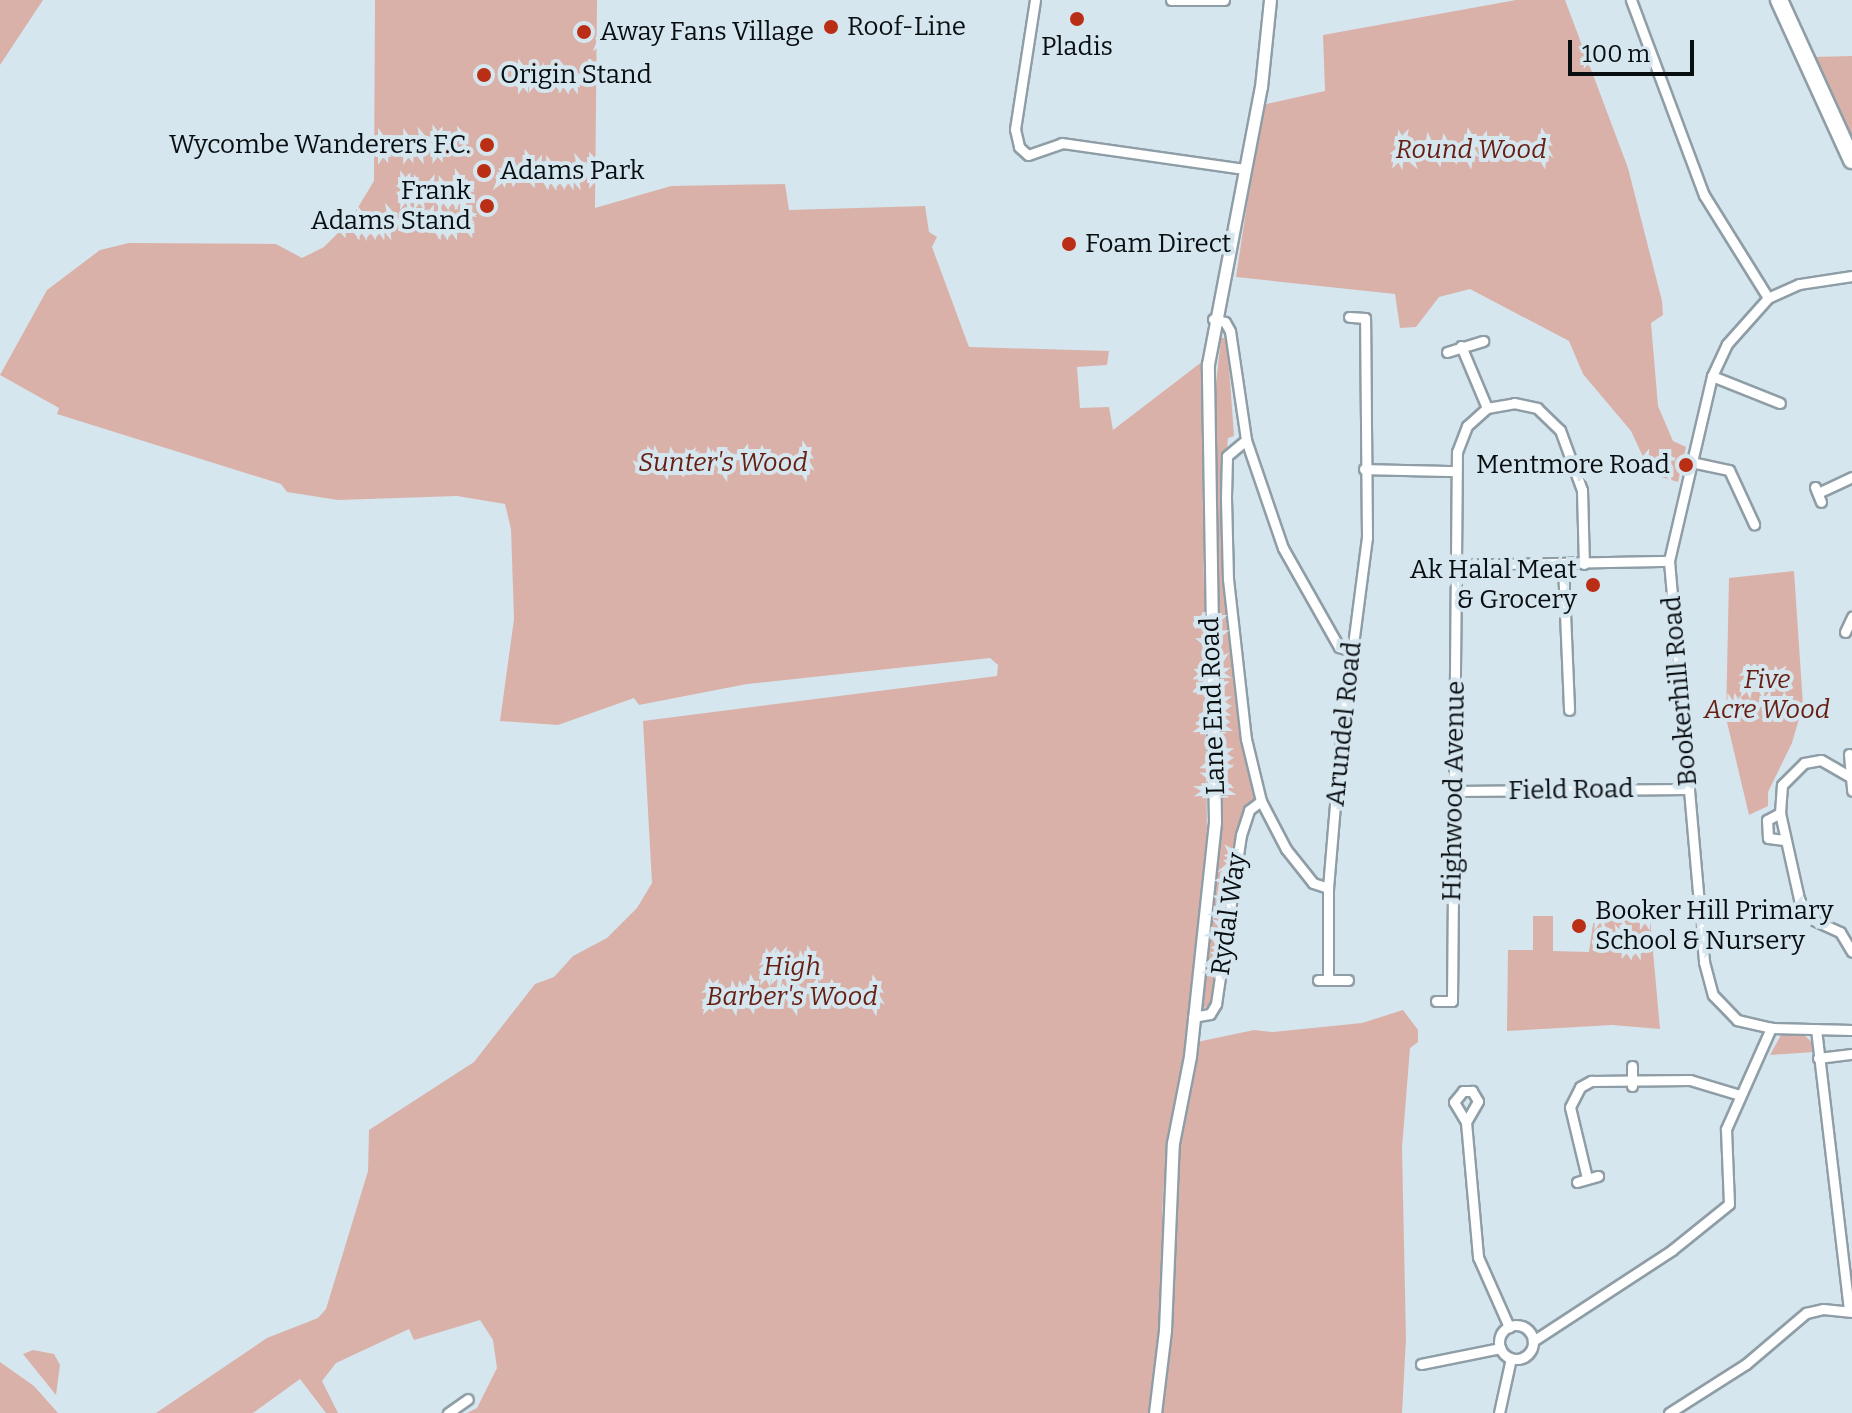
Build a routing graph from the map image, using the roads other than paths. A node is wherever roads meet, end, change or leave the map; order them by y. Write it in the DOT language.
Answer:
graph roads {
  1 [pos="1035,0"];
  2 [pos="1171,0"];
  3 [pos="1224,0"];
  4 [pos="1270,0"];
  5 [pos="1631,0"];
  6 [pos="1779,0"];
  7 [pos="1852,160"];
  8 [pos="1245,169"];
  9 [pos="1852,276"];
  10 [pos="1768,298"];
  11 [pos="1349,317"];
  12 [pos="1213,319"];
  13 [pos="1483,341"];
  14 [pos="1461,346"];
  15 [pos="1447,352"];
  16 [pos="1712,376"];
  17 [pos="1780,403"];
  18 [pos="1487,408"];
  19 [pos="1246,440"];
  20 [pos="1691,462"];
  21 [pos="1364,469"];
  22 [pos="1455,471"];
  23 [pos="1852,477"];
  24 [pos="1818,494"];
  25 [pos="1754,524"];
  26 [pos="1669,561"];
  27 [pos="1584,564"];
  28 [pos="1456,565"];
  29 [pos="1563,565"];
  30 [pos="1852,617"];
  31 [pos="1845,632"];
  32 [pos="1349,650"];
  33 [pos="1569,710"];
  34 [pos="1849,754"];
  35 [pos="1850,777"];
  36 [pos="1689,789"];
  37 [pos="1454,791"];
  38 [pos="1852,791"];
  39 [pos="1261,801"];
  40 [pos="1780,813"];
  41 [pos="1784,840"];
  42 [pos="1328,888"];
  43 [pos="1852,952"];
  44 [pos="1348,980"];
  45 [pos="1436,1001"];
  46 [pos="1193,1017"];
  47 [pos="1771,1028"];
  48 [pos="1816,1029"];
  49 [pos="1852,1030"];
  50 [pos="1852,1054"];
  51 [pos="1818,1058"];
  52 [pos="1740,1095"];
  53 [pos="1466,1122"];
  54 [pos="1577,1182"];
  55 [pos="1850,1312"];
  56 [pos="1509,1327"];
  57 [pos="1533,1341"];
  58 [pos="1500,1348"];
  59 [pos="1511,1358"];
  60 [pos="1421,1364"];
  61 [pos="468,1399"];
  62 [pos="448,1413"];
  63 [pos="1155,1413"];
  64 [pos="1499,1413"];
  65 [pos="1669,1413"];
  1 -- 8 [label="street"];
  2 -- 3 [label="street"];
  4 -- 8 [label="street, Lane End Road"];
  5 -- 10 [label="street"];
  6 -- 7 [label="highway"];
  8 -- 12 [label="street, Lane End Road"];
  9 -- 10 [label="street, Bookerhill Road"];
  10 -- 16 [label="street, Bookerhill Road"];
  11 -- 21 [label="street, Arundel Road"];
  12 -- 19 [label="street"];
  12 -- 46 [label="street, Lane End Road"];
  13 -- 14 [label="street"];
  14 -- 15 [label="street"];
  14 -- 18 [label="street"];
  16 -- 17 [label="street"];
  16 -- 20 [label="street, Bookerhill Road"];
  18 -- 22 [label="street, Highwood Avenue"];
  18 -- 27 [label="street"];
  19 -- 32 [label="street"];
  19 -- 39 [label="street"];
  20 -- 25 [label="street"];
  20 -- 26 [label="street, Bookerhill Road"];
  21 -- 22 [label="street"];
  21 -- 32 [label="street, Arundel Road"];
  22 -- 28 [label="street, Highwood Avenue"];
  23 -- 24 [label="street"];
  26 -- 27 [label="street"];
  26 -- 36 [label="street, Bookerhill Road"];
  27 -- 29 [label="street"];
  28 -- 29 [label="street"];
  28 -- 37 [label="street, Highwood Avenue"];
  29 -- 33 [label="street"];
  30 -- 31 [label="street"];
  32 -- 42 [label="street, Arundel Road"];
  34 -- 35 [label="street"];
  35 -- 38 [label="street"];
  35 -- 40 [label="street"];
  36 -- 37 [label="street, Field Road"];
  36 -- 47 [label="street, Bookerhill Road"];
  37 -- 45 [label="street, Highwood Avenue"];
  39 -- 42 [label="street"];
  39 -- 46 [label="street, Rydal Way"];
  40 -- 41 [label="street"];
  40 -- 41 [label="street"];
  41 -- 43 [label="street"];
  42 -- 44 [label="street, Arundel Road"];
  46 -- 63 [label="street, Lane End Road"];
  47 -- 48 [label="street, Bookerhill Road"];
  47 -- 52 [label="street"];
  48 -- 49 [label="street, Bookerhill Road"];
  48 -- 51 [label="street"];
  50 -- 51 [label="street"];
  51 -- 55 [label="street"];
  52 -- 54 [label="street"];
  52 -- 57 [label="street"];
  53 -- 56 [label="street"];
  55 -- 65 [label="street"];
  56 -- 57 [label="street"];
  56 -- 58 [label="street"];
  57 -- 59 [label="street"];
  58 -- 59 [label="street"];
  58 -- 60 [label="street"];
  59 -- 64 [label="street"];
  61 -- 62 [label="street"];
}
